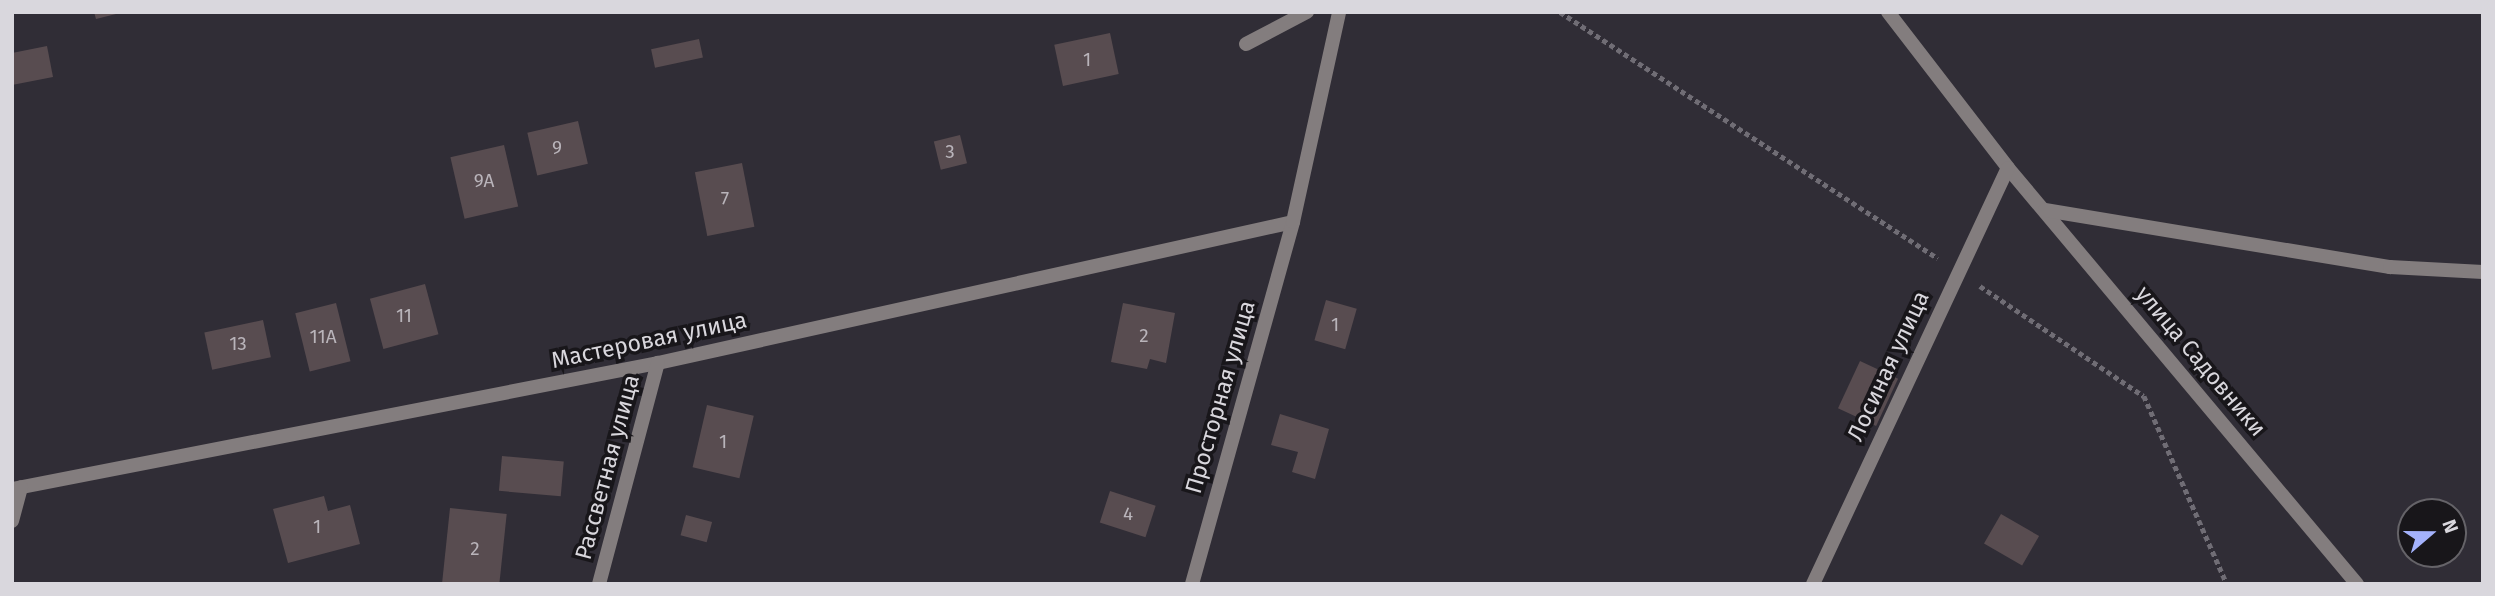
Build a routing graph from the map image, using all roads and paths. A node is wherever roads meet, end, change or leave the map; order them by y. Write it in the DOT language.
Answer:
graph roads {
  1 [pos="1307,12"];
  2 [pos="1339,12"];
  3 [pos="1560,12"];
  4 [pos="1888,12"];
  5 [pos="1246,44"];
  6 [pos="2008,168"];
  7 [pos="2045,210"];
  8 [pos="1293,222"];
  9 [pos="1957,270"];
  10 [pos="2483,272"];
  11 [pos="658,363"];
  12 [pos="17,488"];
  13 [pos="12,521"];
  14 [pos="600,584"];
  15 [pos="1192,584"];
  16 [pos="1813,584"];
  17 [pos="2227,584"];
  18 [pos="2357,584"];
  1 -- 5 [label="street"];
  2 -- 8 [label="street, Просторная улица"];
  3 -- 9 [label="path"];
  4 -- 6 [label="street, улица Садовники"];
  6 -- 7 [label="street, улица Садовники"];
  6 -- 9 [label="street, Лосиная улица"];
  7 -- 10 [label="street"];
  7 -- 18 [label="street, улица Садовники"];
  8 -- 11 [label="street, Мастеровая улица"];
  8 -- 15 [label="street, Просторная улица"];
  9 -- 16 [label="street, Лосиная улица"];
  9 -- 17 [label="path"];
  11 -- 12 [label="street, Мастеровая улица"];
  11 -- 14 [label="street, Рассветная улица"];
  12 -- 13 [label="street"];
}
